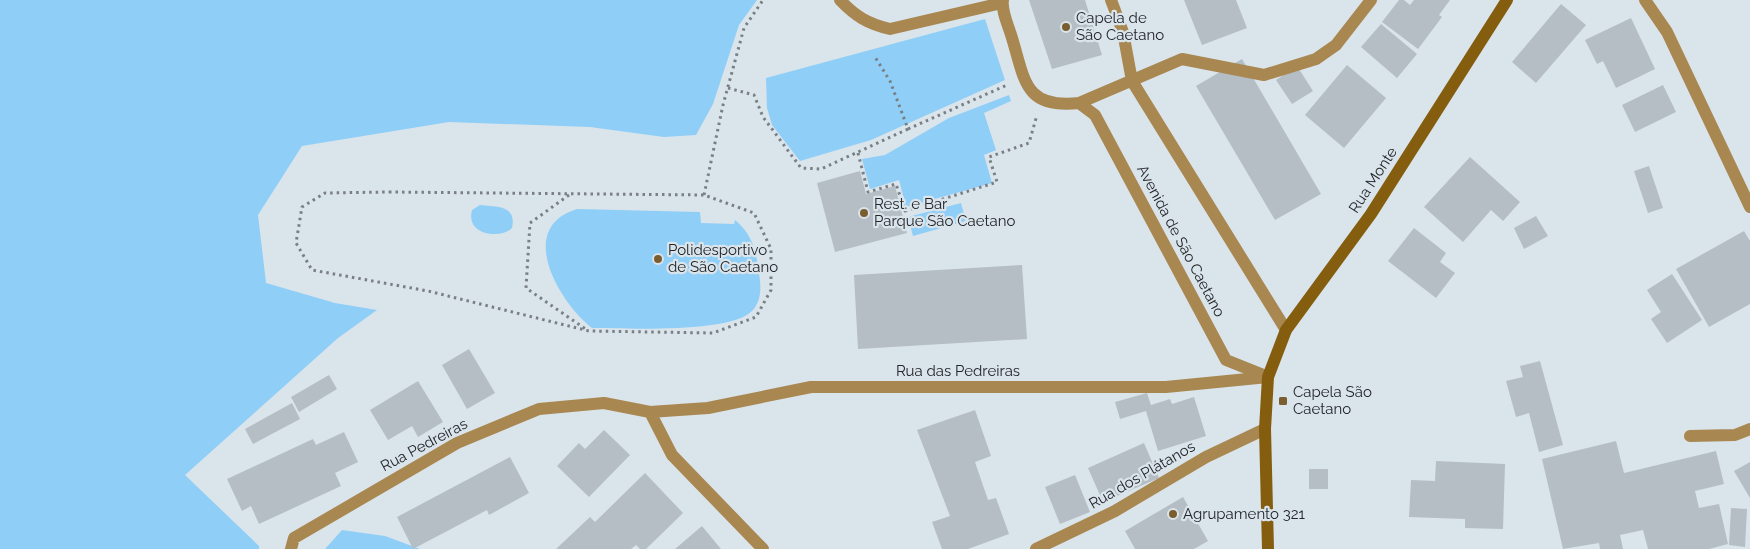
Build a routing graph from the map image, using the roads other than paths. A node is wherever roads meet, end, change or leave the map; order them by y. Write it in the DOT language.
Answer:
graph roads {
  1 [pos="840,0"];
  2 [pos="1111,0"];
  3 [pos="1371,0"];
  4 [pos="1507,0"];
  5 [pos="1645,0"];
  6 [pos="1002,2"];
  7 [pos="1132,81"];
  8 [pos="1079,104"];
  9 [pos="1750,207"];
  10 [pos="1286,330"];
  11 [pos="1268,377"];
  12 [pos="650,412"];
  13 [pos="1750,429"];
  14 [pos="1265,430"];
  15 [pos="1690,436"];
  16 [pos="291,549"];
  17 [pos="763,549"];
  18 [pos="1036,549"];
  19 [pos="1268,549"];
  1 -- 6 [label="street"];
  2 -- 7 [label="street"];
  3 -- 7 [label="street"];
  4 -- 10 [label="main road, Rua Monte"];
  5 -- 9 [label="street"];
  6 -- 8 [label="street"];
  7 -- 8 [label="street"];
  7 -- 10 [label="street"];
  8 -- 11 [label="street, Avenida de São Caetano"];
  10 -- 11 [label="main road, Rua Monte"];
  11 -- 12 [label="street, Rua das Pedreiras"];
  11 -- 14 [label="main road, Rua Monte"];
  12 -- 16 [label="street, Rua Pedreiras"];
  12 -- 17 [label="street"];
  13 -- 15 [label="street"];
  14 -- 18 [label="street, Rua dos Plátanos"];
  14 -- 19 [label="main road, Rua Monte"];
}
